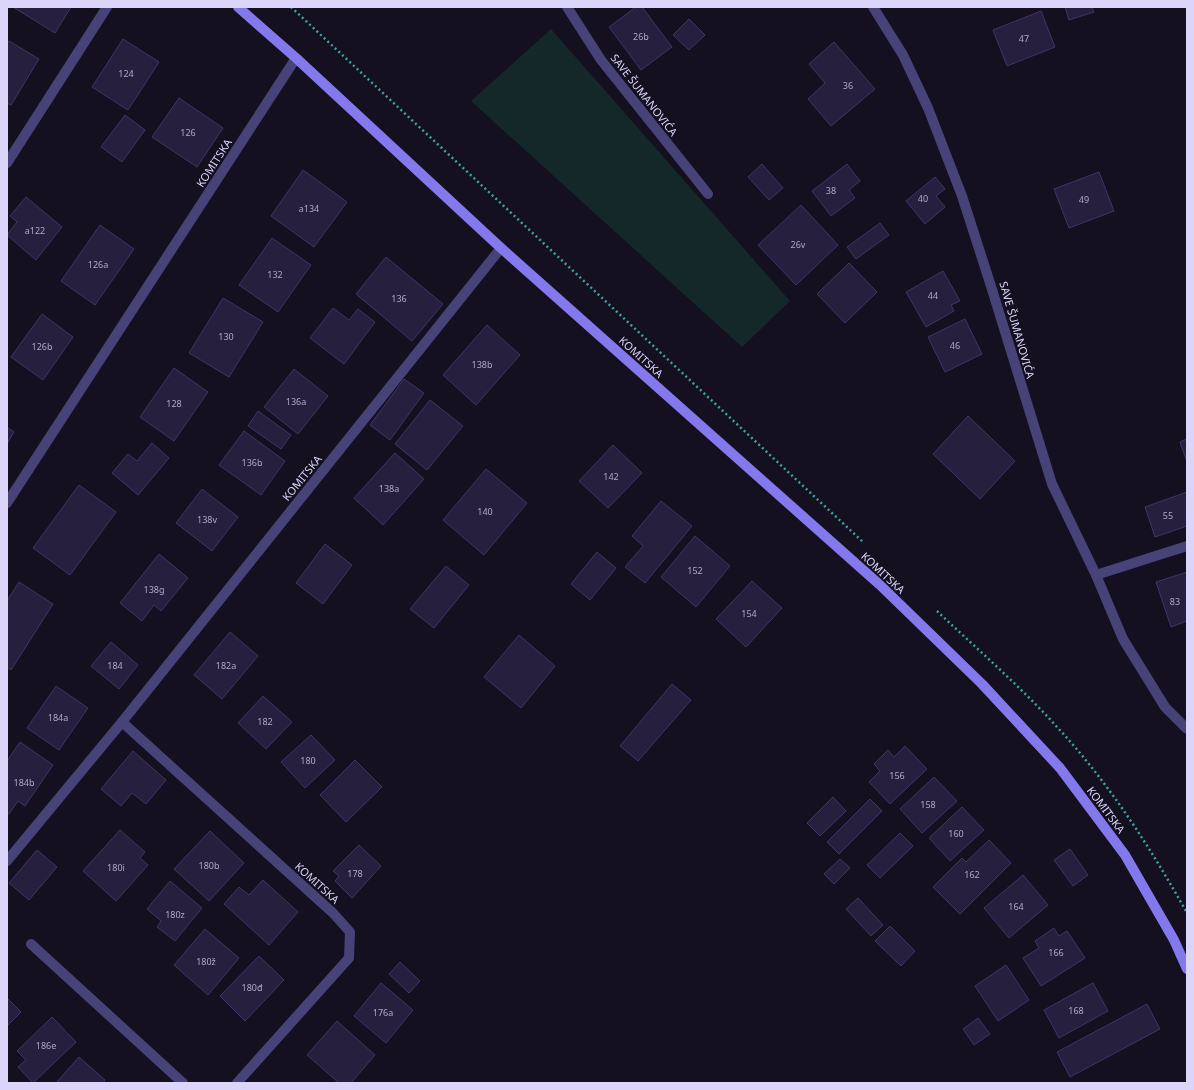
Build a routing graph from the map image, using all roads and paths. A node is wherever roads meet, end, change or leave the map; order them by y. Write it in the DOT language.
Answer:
graph roads {
  1 [pos="107,7"];
  2 [pos="238,7"];
  3 [pos="567,7"];
  4 [pos="873,7"];
  5 [pos="296,58"];
  6 [pos="7,163"];
  7 [pos="708,194"];
  8 [pos="501,248"];
  9 [pos="7,503"];
  10 [pos="1187,546"];
  11 [pos="1096,575"];
  12 [pos="122,722"];
  13 [pos="1187,729"];
  14 [pos="7,861"];
  15 [pos="31,944"];
  16 [pos="1187,969"];
  17 [pos="183,1083"];
  18 [pos="237,1083"];
  1 -- 6 [label="street"];
  2 -- 5 [label="main road, KOMITSKA"];
  3 -- 7 [label="street, SAVE ŠUMANOVIĆA"];
  4 -- 11 [label="street, SAVE ŠUMANOVIĆA"];
  5 -- 8 [label="main road, KOMITSKA"];
  5 -- 9 [label="street, KOMITSKA"];
  8 -- 12 [label="street, KOMITSKA"];
  8 -- 16 [label="main road, KOMITSKA"];
  10 -- 11 [label="street"];
  11 -- 13 [label="street, SAVE ŠUMANOVIĆA"];
  12 -- 14 [label="street, KOMITSKA"];
  12 -- 18 [label="street, KOMITSKA"];
  15 -- 17 [label="street"];
}
